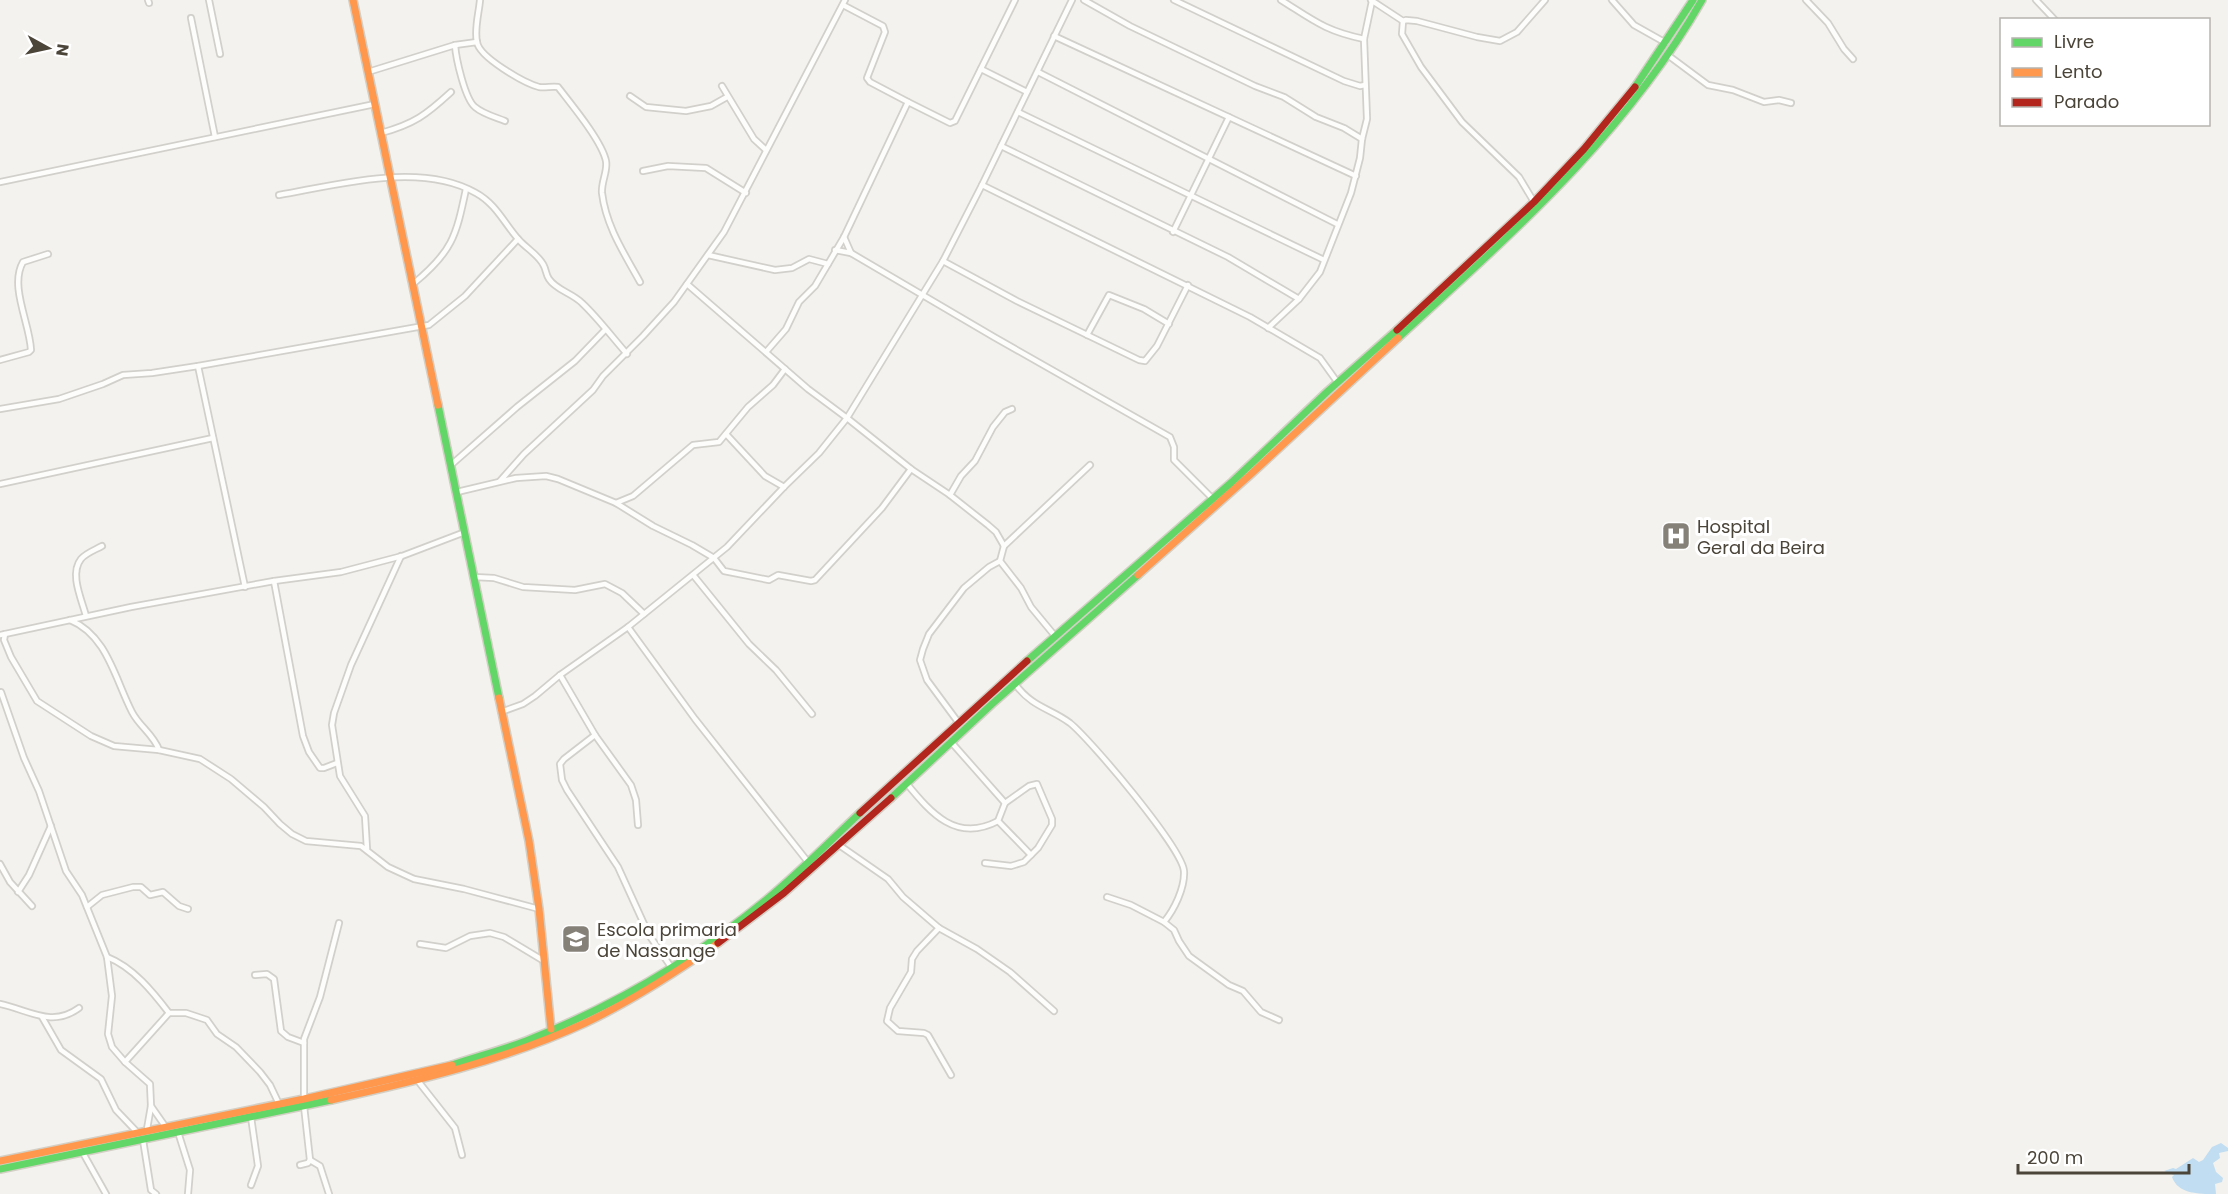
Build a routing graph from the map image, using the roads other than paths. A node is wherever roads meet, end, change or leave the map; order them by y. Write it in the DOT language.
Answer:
graph roads {
  1 [pos="209,0"];
  2 [pos="353,0"];
  3 [pos="480,0"];
  4 [pos="1015,0"];
  5 [pos="1072,0"];
  6 [pos="1084,0"];
  7 [pos="1174,0"];
  8 [pos="1281,0"];
  9 [pos="1371,0"];
  10 [pos="1545,0"];
  11 [pos="1612,0"];
  12 [pos="1693,0"];
  13 [pos="1702,0"];
  14 [pos="1806,0"];
  15 [pos="2036,0"];
  16 [pos="844,2"];
  17 [pos="191,18"];
  18 [pos="2053,18"];
  19 [pos="1403,21"];
  20 [pos="1054,36"];
  21 [pos="1364,39"];
  22 [pos="477,42"];
  23 [pos="1666,43"];
  24 [pos="455,45"];
  25 [pos="220,54"];
  26 [pos="1668,56"];
  27 [pos="1853,59"];
  28 [pos="981,69"];
  29 [pos="368,72"];
  30 [pos="1038,72"];
  31 [pos="1365,85"];
  32 [pos="722,86"];
  33 [pos="451,92"];
  34 [pos="1027,92"];
  35 [pos="630,96"];
  36 [pos="727,97"];
  37 [pos="908,102"];
  38 [pos="1791,103"];
  39 [pos="375,104"];
  40 [pos="1018,112"];
  41 [pos="1230,117"];
  42 [pos="505,121"];
  43 [pos="381,133"];
  44 [pos="215,137"];
  45 [pos="1362,139"];
  46 [pos="1001,146"];
  47 [pos="766,150"];
  48 [pos="1210,159"];
  49 [pos="643,171"];
  50 [pos="1356,176"];
  51 [pos="390,177"];
  52 [pos="0,182"];
  53 [pos="982,185"];
  54 [pos="466,189"];
  55 [pos="746,193"];
  56 [pos="279,195"];
  57 [pos="1191,196"];
  58 [pos="1534,202"];
  59 [pos="1337,224"];
  60 [pos="1173,231"];
  61 [pos="844,237"];
  62 [pos="518,239"];
  63 [pos="836,250"];
  64 [pos="851,253"];
  65 [pos="48,254"];
  66 [pos="708,255"];
  67 [pos="1324,260"];
  68 [pos="943,261"];
  69 [pos="828,264"];
  70 [pos="640,282"];
  71 [pos="687,284"];
  72 [pos="413,285"];
  73 [pos="1188,285"];
  74 [pos="923,295"];
  75 [pos="1299,299"];
  76 [pos="1169,324"];
  77 [pos="422,326"];
  78 [pos="1268,328"];
  79 [pos="605,330"];
  80 [pos="1087,335"];
  81 [pos="765,352"];
  82 [pos="627,354"];
  83 [pos="0,360"];
  84 [pos="198,366"];
  85 [pos="785,369"];
  86 [pos="1338,383"];
  87 [pos="0,409"];
  88 [pos="1012,409"];
  89 [pos="847,418"];
  90 [pos="726,434"];
  91 [pos="213,438"];
  92 [pos="451,465"];
  93 [pos="1090,465"];
  94 [pos="911,469"];
  95 [pos="500,481"];
  96 [pos="0,484"];
  97 [pos="784,487"];
  98 [pos="457,492"];
  99 [pos="950,495"];
  100 [pos="1212,498"];
  101 [pos="616,503"];
  102 [pos="465,532"];
  103 [pos="102,546"];
  104 [pos="1004,546"];
  105 [pos="402,555"];
  106 [pos="714,558"];
  107 [pos="1000,561"];
  108 [pos="694,576"];
  109 [pos="474,577"];
  110 [pos="274,581"];
  111 [pos="245,587"];
  112 [pos="644,614"];
  113 [pos="86,616"];
  114 [pos="70,620"];
  115 [pos="628,627"];
  116 [pos="2,635"];
  117 [pos="1055,636"];
  118 [pos="560,675"];
  119 [pos="1015,684"];
  120 [pos="0,692"];
  121 [pos="501,712"];
  122 [pos="812,714"];
  123 [pos="958,722"];
  124 [pos="595,735"];
  125 [pos="952,743"];
  126 [pos="159,750"];
  127 [pos="337,763"];
  128 [pos="907,784"];
  129 [pos="1005,803"];
  130 [pos="998,821"];
  131 [pos="51,825"];
  132 [pos="638,825"];
  133 [pos="832,840"];
  134 [pos="839,845"];
  135 [pos="368,849"];
  136 [pos="1031,855"];
  137 [pos="808,862"];
  138 [pos="985,863"];
  139 [pos="0,864"];
  140 [pos="18,892"];
  141 [pos="1107,897"];
  142 [pos="32,906"];
  143 [pos="87,907"];
  144 [pos="188,909"];
  145 [pos="539,909"];
  146 [pos="1164,922"];
  147 [pos="339,923"];
  148 [pos="939,928"];
  149 [pos="420,944"];
  150 [pos="107,957"];
  151 [pos="544,961"];
  152 [pos="672,967"];
  153 [pos="255,975"];
  154 [pos="0,1004"];
  155 [pos="79,1008"];
  156 [pos="1054,1011"];
  157 [pos="169,1013"];
  158 [pos="42,1017"];
  159 [pos="1279,1020"];
  160 [pos="551,1029"];
  161 [pos="304,1043"];
  162 [pos="125,1062"];
  163 [pos="951,1075"];
  164 [pos="418,1081"];
  165 [pos="304,1102"];
  166 [pos="279,1104"];
  167 [pos="151,1106"];
  168 [pos="251,1117"];
  169 [pos="165,1126"];
  170 [pos="147,1130"];
  171 [pos="137,1131"];
  172 [pos="178,1132"];
  173 [pos="143,1140"];
  174 [pos="82,1153"];
  175 [pos="462,1155"];
  176 [pos="310,1160"];
  177 [pos="0,1161"];
  178 [pos="300,1165"];
  179 [pos="0,1169"];
  180 [pos="251,1185"];
  181 [pos="328,1192"];
  182 [pos="106,1194"];
  183 [pos="156,1194"];
  184 [pos="188,1194"];
  185 [pos="321,1194"];
  1 -- 25 [label="street"];
  2 -- 29 [label="main road"];
  3 -- 22 [label="street"];
  4 -- 28 [label="street"];
  5 -- 20 [label="street"];
  6 -- 45 [label="street"];
  7 -- 31 [label="street"];
  8 -- 21 [label="street"];
  9 -- 19 [label="street"];
  9 -- 21 [label="street"];
  10 -- 19 [label="street"];
  11 -- 23 [label="street"];
  12 -- 23 [label="main road"];
  13 -- 26 [label="main road"];
  14 -- 27 [label="street"];
  15 -- 18 [label="street"];
  16 -- 37 [label="street"];
  16 -- 47 [label="street"];
  17 -- 44 [label="street"];
  19 -- 58 [label="street"];
  20 -- 30 [label="street"];
  20 -- 41 [label="street"];
  21 -- 31 [label="street"];
  22 -- 24 [label="street"];
  22 -- 70 [label="street"];
  23 -- 58 [label="main road"];
  24 -- 29 [label="street"];
  24 -- 42 [label="street"];
  26 -- 38 [label="street"];
  26 -- 119 [label="main road"];
  28 -- 34 [label="street"];
  28 -- 37 [label="street"];
  29 -- 39 [label="main road"];
  30 -- 34 [label="street"];
  30 -- 48 [label="street"];
  31 -- 45 [label="street"];
  32 -- 36 [label="street"];
  33 -- 43 [label="street"];
  34 -- 40 [label="street"];
  35 -- 36 [label="street"];
  36 -- 47 [label="street"];
  37 -- 61 [label="street"];
  39 -- 43 [label="main road"];
  39 -- 44 [label="street"];
  40 -- 46 [label="street"];
  40 -- 57 [label="street"];
  41 -- 48 [label="street"];
  41 -- 50 [label="street"];
  43 -- 51 [label="main road"];
  44 -- 52 [label="street"];
  45 -- 50 [label="street"];
  46 -- 53 [label="street"];
  46 -- 60 [label="street"];
  47 -- 55 [label="street"];
  48 -- 57 [label="street"];
  48 -- 59 [label="street"];
  49 -- 55 [label="street"];
  50 -- 59 [label="street"];
  51 -- 54 [label="street"];
  51 -- 56 [label="street"];
  51 -- 72 [label="main road"];
  53 -- 68 [label="street"];
  53 -- 73 [label="street"];
  54 -- 62 [label="street"];
  54 -- 72 [label="street"];
  55 -- 66 [label="street"];
  57 -- 60 [label="street"];
  57 -- 67 [label="street"];
  58 -- 86 [label="main road"];
  59 -- 67 [label="street"];
  60 -- 75 [label="street"];
  61 -- 63 [label="street"];
  61 -- 64 [label="street"];
  62 -- 77 [label="street"];
  62 -- 79 [label="street"];
  63 -- 64 [label="street"];
  63 -- 69 [label="street"];
  64 -- 74 [label="street"];
  65 -- 83 [label="street"];
  66 -- 69 [label="street"];
  66 -- 71 [label="street"];
  67 -- 75 [label="street"];
  68 -- 74 [label="street"];
  68 -- 80 [label="street"];
  69 -- 81 [label="street"];
  71 -- 81 [label="street"];
  71 -- 82 [label="street"];
  72 -- 77 [label="main road"];
  73 -- 76 [label="street"];
  73 -- 78 [label="street"];
  74 -- 89 [label="street"];
  74 -- 100 [label="street"];
  75 -- 78 [label="street"];
  76 -- 80 [label="street"];
  76 -- 80 [label="street"];
  77 -- 84 [label="street"];
  77 -- 92 [label="main road"];
  78 -- 86 [label="street"];
  79 -- 82 [label="street"];
  79 -- 92 [label="street"];
  81 -- 85 [label="street"];
  82 -- 95 [label="street"];
  84 -- 87 [label="street"];
  84 -- 91 [label="street"];
  85 -- 89 [label="street"];
  85 -- 90 [label="street"];
  86 -- 100 [label="main road"];
  88 -- 99 [label="street"];
  89 -- 94 [label="street"];
  89 -- 97 [label="street"];
  90 -- 97 [label="street"];
  90 -- 101 [label="street"];
  91 -- 96 [label="street"];
  91 -- 111 [label="street"];
  92 -- 98 [label="main road"];
  93 -- 104 [label="street"];
  94 -- 99 [label="street"];
  94 -- 106 [label="street"];
  95 -- 98 [label="street"];
  95 -- 101 [label="street"];
  97 -- 106 [label="street"];
  98 -- 102 [label="main road"];
  99 -- 104 [label="street"];
  100 -- 117 [label="main road"];
  101 -- 106 [label="street"];
  102 -- 105 [label="street"];
  102 -- 109 [label="main road"];
  103 -- 113 [label="street"];
  104 -- 107 [label="street"];
  105 -- 110 [label="street"];
  105 -- 127 [label="street"];
  106 -- 108 [label="street"];
  107 -- 117 [label="street"];
  107 -- 123 [label="street"];
  108 -- 112 [label="street"];
  108 -- 122 [label="street"];
  109 -- 112 [label="street"];
  109 -- 121 [label="main road"];
  110 -- 111 [label="street"];
  110 -- 127 [label="street"];
  111 -- 113 [label="street"];
  112 -- 115 [label="street"];
  113 -- 114 [label="street"];
  114 -- 116 [label="street"];
  114 -- 126 [label="street"];
  115 -- 118 [label="street"];
  115 -- 137 [label="street"];
  116 -- 126 [label="street"];
  117 -- 123 [label="main road"];
  118 -- 121 [label="street"];
  118 -- 124 [label="street"];
  119 -- 125 [label="main road"];
  119 -- 146 [label="street"];
  120 -- 131 [label="street"];
  121 -- 145 [label="main road"];
  123 -- 133 [label="main road"];
  124 -- 132 [label="street"];
  124 -- 152 [label="street"];
  125 -- 128 [label="main road"];
  125 -- 129 [label="street"];
  126 -- 135 [label="street"];
  127 -- 135 [label="street"];
  128 -- 130 [label="street"];
  128 -- 134 [label="main road"];
  129 -- 130 [label="street"];
  129 -- 136 [label="street"];
  130 -- 136 [label="street"];
  131 -- 140 [label="street"];
  131 -- 143 [label="street"];
  133 -- 134 [label="street"];
  133 -- 137 [label="main road"];
  134 -- 148 [label="street"];
  134 -- 164 [label="main road"];
  135 -- 145 [label="street"];
  136 -- 138 [label="street"];
  137 -- 152 [label="main road"];
  139 -- 140 [label="street"];
  140 -- 142 [label="street"];
  141 -- 146 [label="street"];
  143 -- 144 [label="street"];
  143 -- 150 [label="street"];
  145 -- 151 [label="main road"];
  146 -- 159 [label="street"];
  147 -- 161 [label="street"];
  148 -- 156 [label="street"];
  148 -- 163 [label="street"];
  149 -- 151 [label="street"];
  150 -- 157 [label="street"];
  150 -- 162 [label="street"];
  151 -- 160 [label="main road"];
  152 -- 160 [label="main road"];
  153 -- 161 [label="street"];
  154 -- 158 [label="street"];
  155 -- 158 [label="street"];
  157 -- 162 [label="street"];
  157 -- 166 [label="street"];
  158 -- 171 [label="street"];
  160 -- 165 [label="main road"];
  161 -- 165 [label="street"];
  162 -- 167 [label="street"];
  164 -- 165 [label="main road"];
  164 -- 175 [label="street"];
  165 -- 166 [label="main road"];
  165 -- 168 [label="main road"];
  165 -- 176 [label="street"];
  166 -- 169 [label="main road"];
  167 -- 169 [label="street"];
  167 -- 170 [label="street"];
  168 -- 172 [label="main road"];
  168 -- 180 [label="street"];
  169 -- 170 [label="main road"];
  170 -- 171 [label="main road"];
  171 -- 177 [label="main road"];
  172 -- 173 [label="main road"];
  172 -- 184 [label="street"];
  173 -- 174 [label="main road"];
  173 -- 183 [label="street"];
  174 -- 179 [label="main road"];
  174 -- 182 [label="street"];
  176 -- 178 [label="street"];
  176 -- 181 [label="street"];
  181 -- 185 [label="street"];
}
